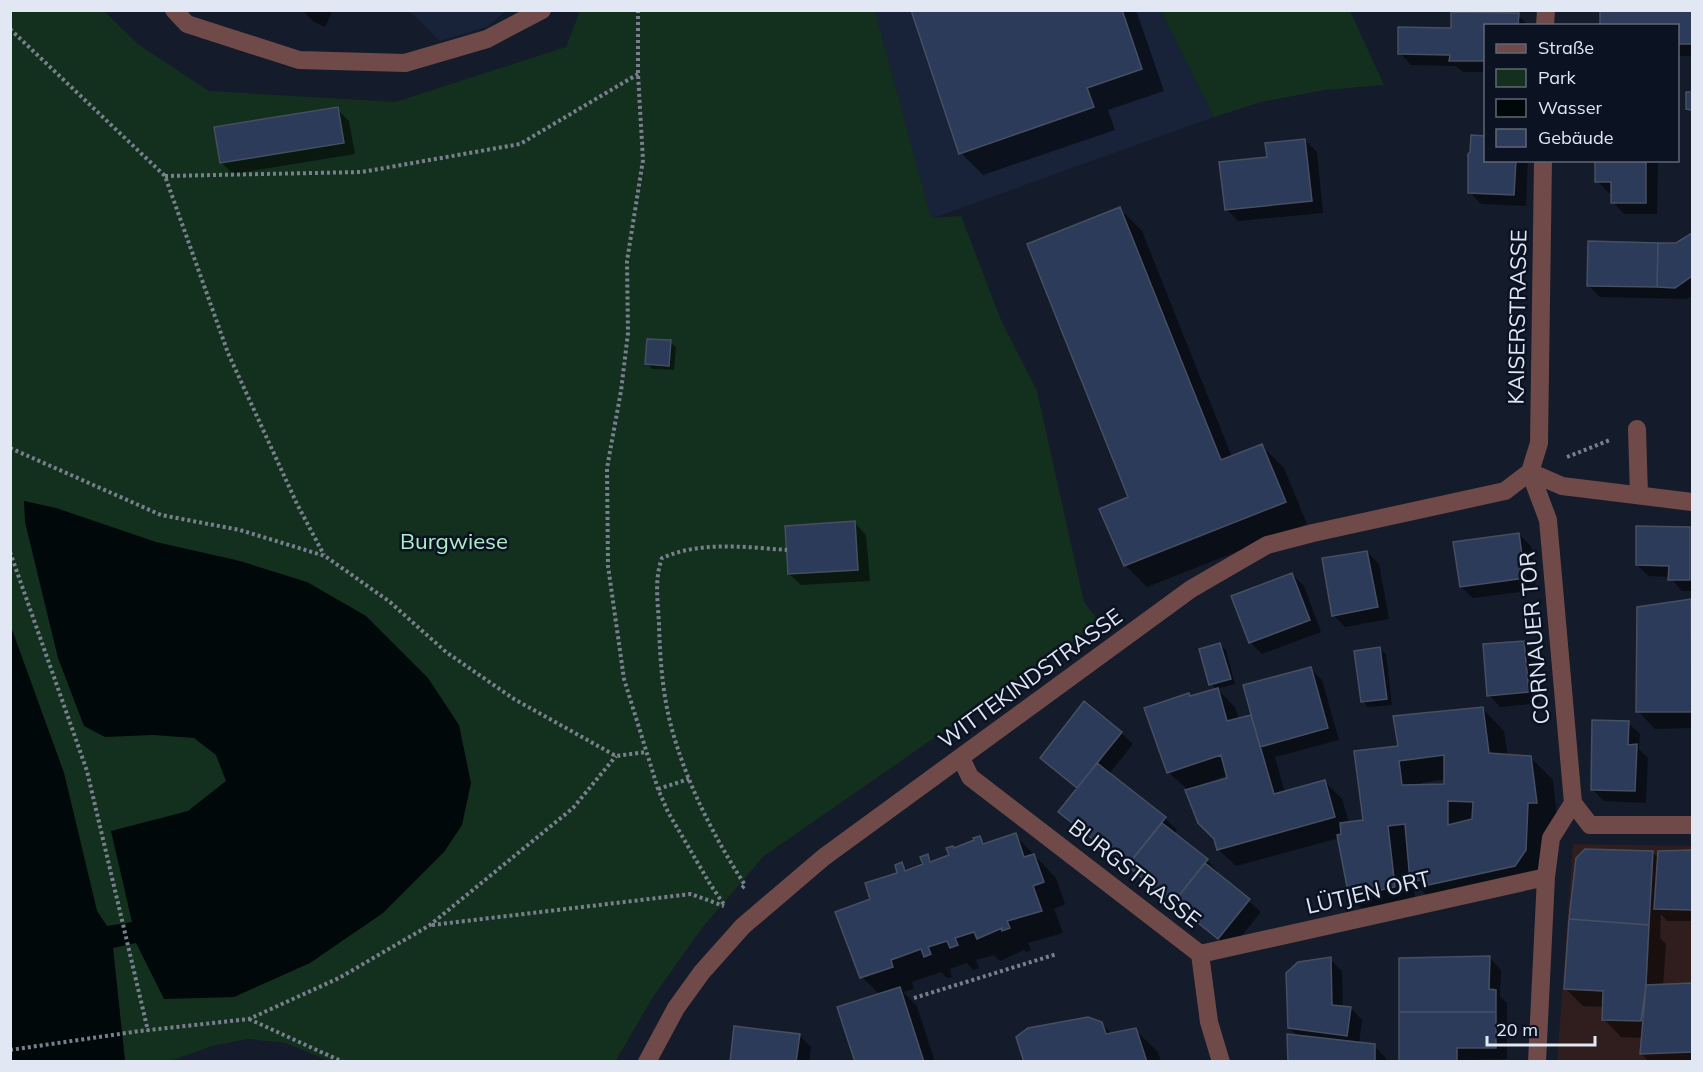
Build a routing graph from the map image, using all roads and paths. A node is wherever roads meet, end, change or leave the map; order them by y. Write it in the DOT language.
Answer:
graph roads {
  1 [pos="174,10"];
  2 [pos="542,10"];
  3 [pos="638,10"];
  4 [pos="10,29"];
  5 [pos="638,74"];
  6 [pos="1543,162"];
  7 [pos="165,176"];
  8 [pos="1637,429"];
  9 [pos="10,448"];
  10 [pos="1530,472"];
  11 [pos="1639,495"];
  12 [pos="1692,502"];
  13 [pos="787,550"];
  14 [pos="10,552"];
  15 [pos="325,556"];
  16 [pos="646,752"];
  17 [pos="616,756"];
  18 [pos="962,758"];
  19 [pos="689,779"];
  20 [pos="658,789"];
  21 [pos="1573,803"];
  22 [pos="1692,825"];
  23 [pos="1546,877"];
  24 [pos="738,892"];
  25 [pos="731,899"];
  26 [pos="725,906"];
  27 [pos="430,926"];
  28 [pos="1057,954"];
  29 [pos="1200,954"];
  30 [pos="914,998"];
  31 [pos="249,1019"];
  32 [pos="148,1031"];
  33 [pos="10,1050"];
  34 [pos="343,1062"];
  35 [pos="647,1062"];
  36 [pos="1221,1062"];
  37 [pos="1537,1062"];
  1 -- 2 [label="street"];
  3 -- 5 [label="path"];
  4 -- 7 [label="path"];
  5 -- 7 [label="path"];
  5 -- 16 [label="path"];
  6 -- 10 [label="street, KAISERSTRASSE"];
  7 -- 15 [label="path"];
  8 -- 10 [label="path"];
  8 -- 11 [label="street"];
  9 -- 15 [label="path"];
  10 -- 11 [label="street"];
  10 -- 18 [label="street, WITTEKINDSTRASSE"];
  10 -- 21 [label="street, CORNAUER TOR"];
  11 -- 12 [label="street"];
  13 -- 19 [label="path"];
  14 -- 32 [label="path"];
  15 -- 17 [label="path"];
  16 -- 17 [label="path"];
  16 -- 20 [label="path"];
  17 -- 27 [label="path"];
  18 -- 29 [label="street, BURGSTRASSE"];
  18 -- 35 [label="street, WITTEKINDSTRASSE"];
  19 -- 20 [label="path"];
  19 -- 24 [label="path"];
  20 -- 26 [label="path"];
  21 -- 22 [label="street"];
  21 -- 23 [label="street"];
  23 -- 29 [label="street, LÜTJEN ORT"];
  23 -- 37 [label="street"];
  25 -- 26 [label="path"];
  26 -- 27 [label="path"];
  27 -- 31 [label="path"];
  28 -- 30 [label="path"];
  29 -- 36 [label="street, BURGSTRASSE"];
  31 -- 32 [label="path"];
  31 -- 34 [label="path"];
  32 -- 33 [label="path"];
}
